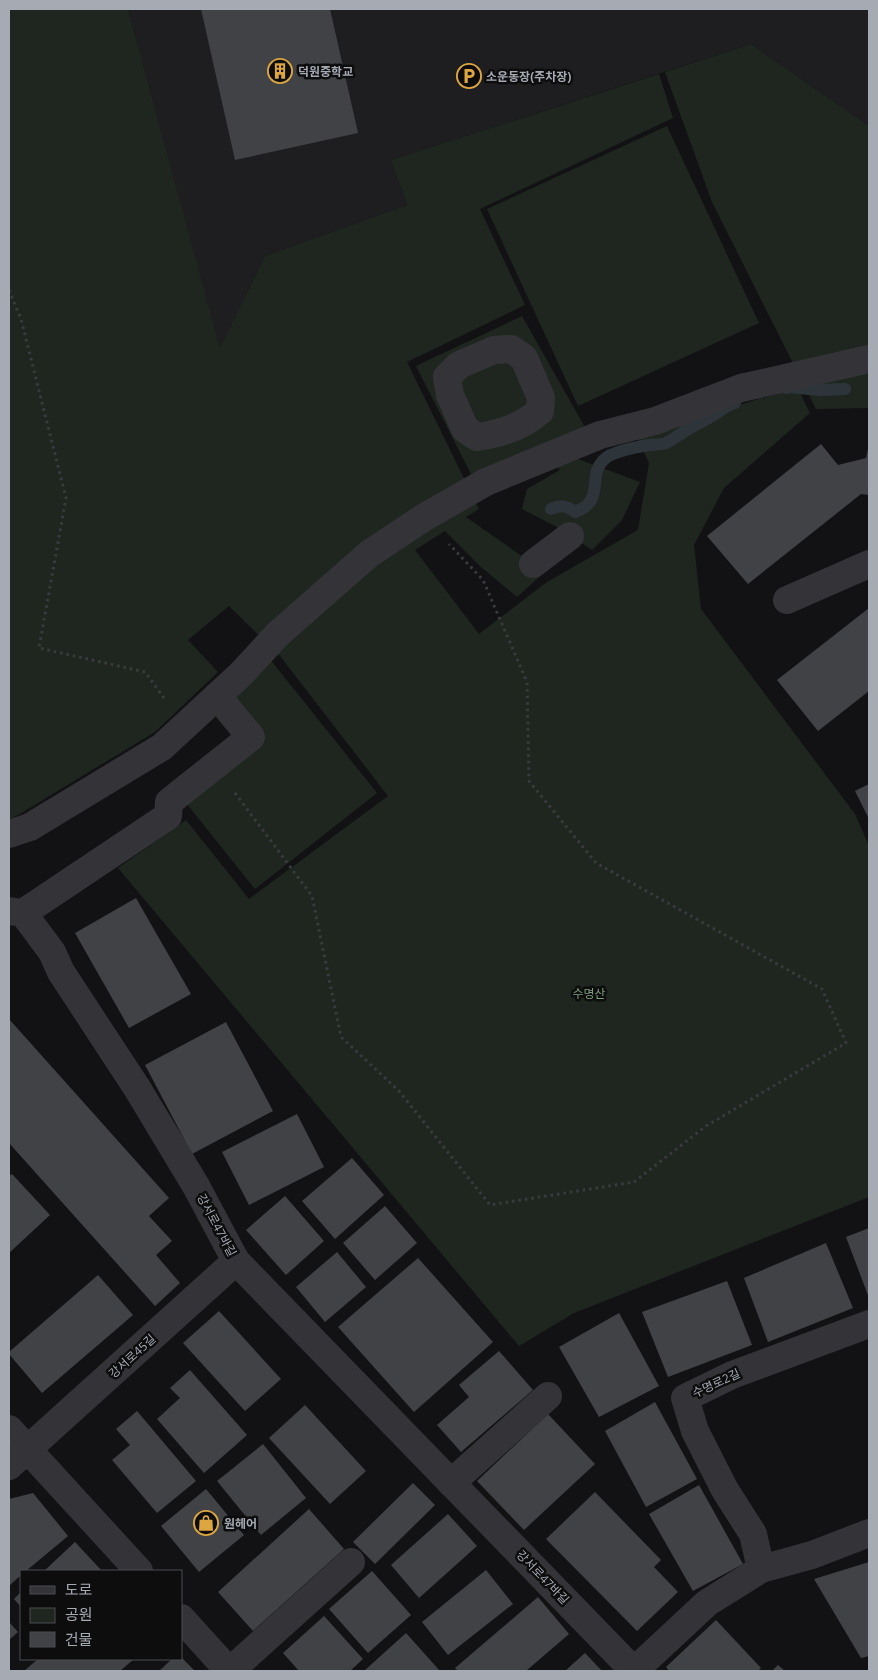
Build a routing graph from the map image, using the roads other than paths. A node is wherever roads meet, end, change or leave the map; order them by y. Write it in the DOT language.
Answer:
graph roads {
  1 [pos="869,359"];
  2 [pos="570,536"];
  3 [pos="533,564"];
  4 [pos="869,564"];
  5 [pos="787,600"];
  6 [pos="217,696"];
  7 [pos="9,834"];
  8 [pos="16,912"];
  9 [pos="236,1261"];
  10 [pos="869,1324"];
  11 [pos="548,1396"];
  12 [pos="9,1429"];
  13 [pos="18,1458"];
  14 [pos="451,1483"];
  15 [pos="869,1533"];
  16 [pos="351,1562"];
  17 [pos="761,1569"];
  18 [pos="138,1570"];
  19 [pos="182,1619"];
  20 [pos="229,1671"];
  21 [pos="634,1671"];
  1 -- 6 [label="street"];
  2 -- 3 [label="street"];
  4 -- 5 [label="street"];
  6 -- 7 [label="street"];
  6 -- 8 [label="street"];
  8 -- 9 [label="street, 강서로47바길"];
  9 -- 13 [label="street, 강서로45길"];
  9 -- 14 [label="street, 강서로47바길"];
  10 -- 17 [label="street, 수명로2길"];
  11 -- 14 [label="street"];
  12 -- 13 [label="street"];
  13 -- 18 [label="street"];
  14 -- 21 [label="street, 강서로47바길"];
  15 -- 17 [label="street"];
  16 -- 20 [label="street"];
  17 -- 21 [label="street"];
  19 -- 20 [label="street"];
}
